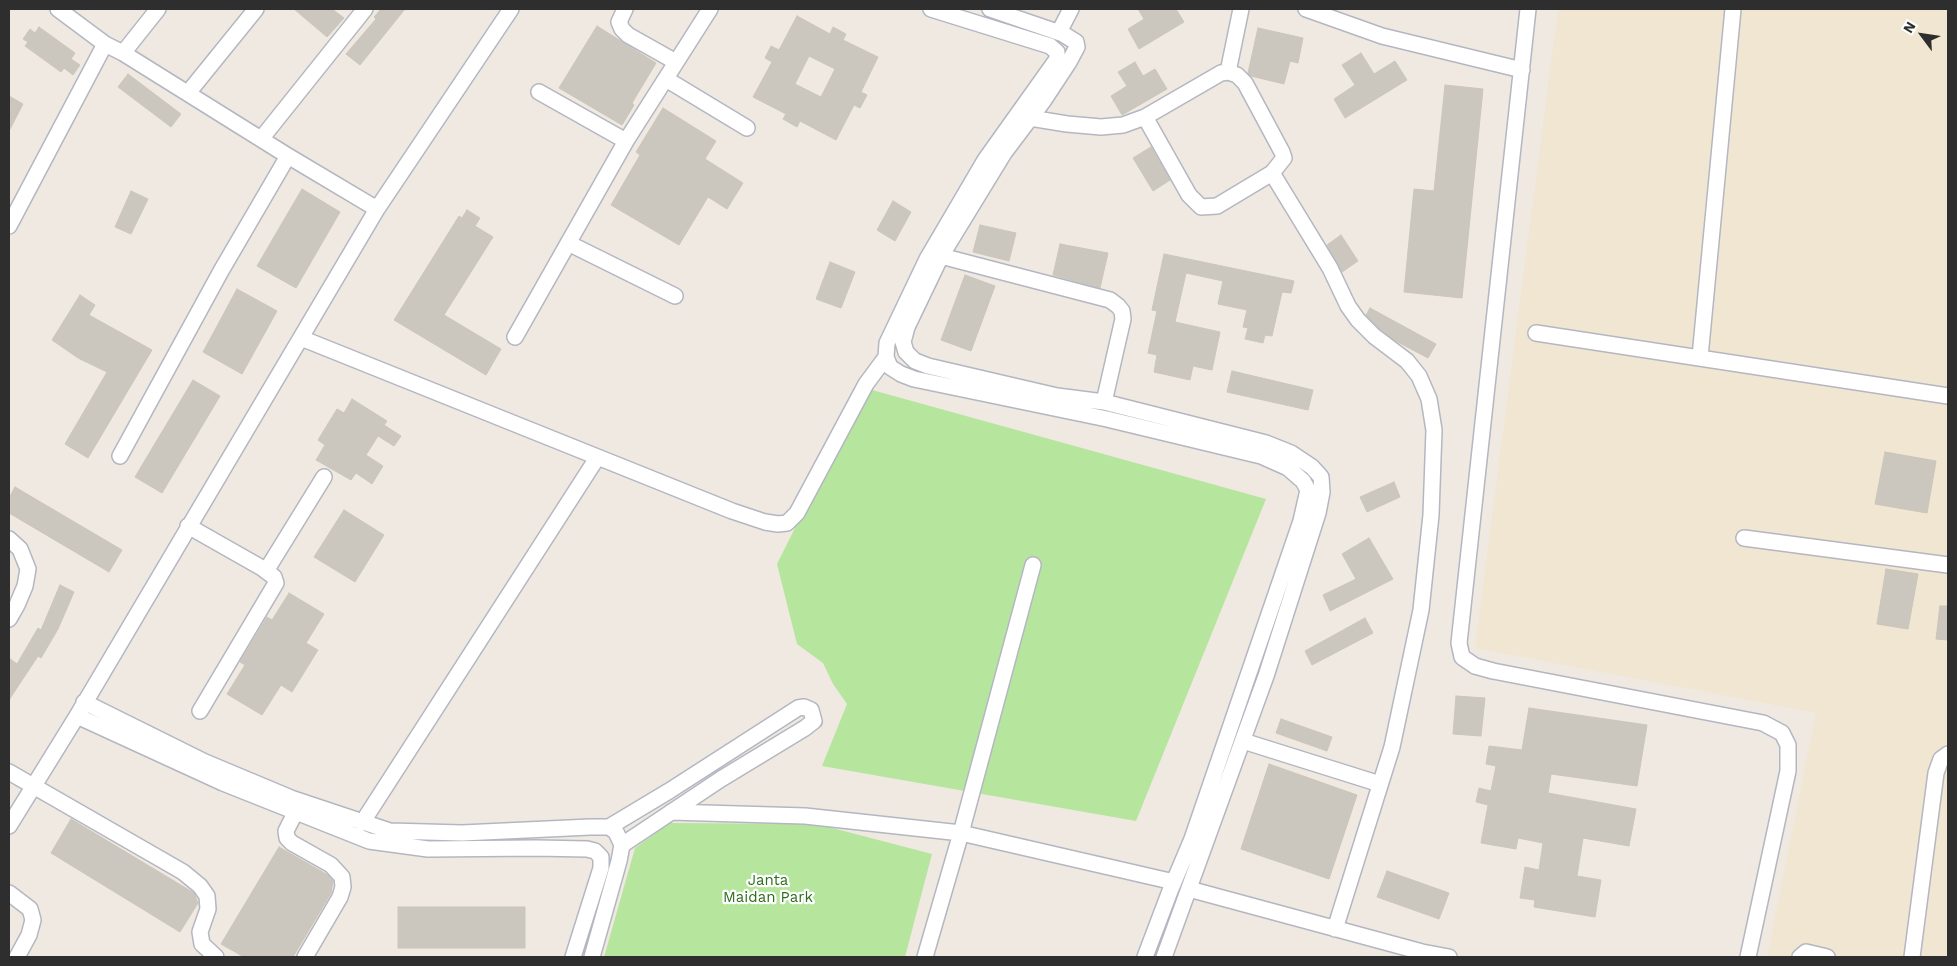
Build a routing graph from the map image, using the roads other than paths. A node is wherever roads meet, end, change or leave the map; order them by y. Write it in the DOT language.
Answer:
graph roads {
  1 [pos="158,9"];
  2 [pos="256,9"];
  3 [pos="365,9"];
  4 [pos="510,9"];
  5 [pos="625,9"];
  6 [pos="710,9"];
  7 [pos="931,9"];
  8 [pos="990,9"];
  9 [pos="1071,9"];
  10 [pos="1241,9"];
  11 [pos="1306,9"];
  12 [pos="1528,9"];
  13 [pos="1733,9"];
  14 [pos="65,11"];
  15 [pos="1058,32"];
  16 [pos="105,44"];
  17 [pos="124,53"];
  18 [pos="676,62"];
  19 [pos="1522,70"];
  20 [pos="1228,72"];
  21 [pos="666,79"];
  22 [pos="539,92"];
  23 [pos="188,93"];
  24 [pos="1145,117"];
  25 [pos="1030,118"];
  26 [pos="746,128"];
  27 [pos="261,139"];
  28 [pos="626,141"];
  29 [pos="288,156"];
  30 [pos="1272,173"];
  31 [pos="377,209"];
  32 [pos="9,226"];
  33 [pos="568,243"];
  34 [pos="941,256"];
  35 [pos="675,296"];
  36 [pos="1536,333"];
  37 [pos="515,337"];
  38 [pos="301,338"];
  39 [pos="886,357"];
  40 [pos="1700,357"];
  41 [pos="1948,396"];
  42 [pos="1104,402"];
  43 [pos="120,456"];
  44 [pos="597,458"];
  45 [pos="324,477"];
  46 [pos="188,526"];
  47 [pos="1744,538"];
  48 [pos="9,539"];
  49 [pos="1033,565"];
  50 [pos="1948,565"];
  51 [pos="266,571"];
  52 [pos="9,619"];
  53 [pos="81,709"];
  54 [pos="200,711"];
  55 [pos="1243,741"];
  56 [pos="1948,754"];
  57 [pos="9,772"];
  58 [pos="1380,784"];
  59 [pos="33,785"];
  60 [pos="296,812"];
  61 [pos="671,812"];
  62 [pos="362,823"];
  63 [pos="9,826"];
  64 [pos="610,827"];
  65 [pos="961,833"];
  66 [pos="622,845"];
  67 [pos="1174,882"];
  68 [pos="1189,889"];
  69 [pos="9,893"];
  70 [pos="1335,929"];
  71 [pos="1391,951"];
  72 [pos="17,957"];
  73 [pos="216,957"];
  74 [pos="305,957"];
  75 [pos="573,957"];
  76 [pos="592,957"];
  77 [pos="925,957"];
  78 [pos="1145,957"];
  79 [pos="1164,957"];
  80 [pos="1449,957"];
  81 [pos="1748,957"];
  82 [pos="1800,957"];
  83 [pos="1827,957"];
  84 [pos="1912,957"];
  1 -- 17 [label="street"];
  2 -- 23 [label="street"];
  3 -- 27 [label="street"];
  4 -- 31 [label="street"];
  5 -- 18 [label="street"];
  6 -- 18 [label="street"];
  7 -- 39 [label="street"];
  8 -- 15 [label="street"];
  9 -- 15 [label="street"];
  10 -- 20 [label="street"];
  11 -- 19 [label="street"];
  12 -- 19 [label="street"];
  13 -- 40 [label="street"];
  14 -- 16 [label="street"];
  15 -- 25 [label="street"];
  16 -- 17 [label="street"];
  16 -- 32 [label="street"];
  17 -- 23 [label="street"];
  18 -- 21 [label="street"];
  19 -- 81 [label="street"];
  20 -- 24 [label="street"];
  20 -- 30 [label="street"];
  21 -- 26 [label="street"];
  21 -- 28 [label="street"];
  22 -- 28 [label="street"];
  23 -- 27 [label="street"];
  24 -- 25 [label="street"];
  24 -- 30 [label="street"];
  25 -- 34 [label="street"];
  27 -- 29 [label="street"];
  28 -- 33 [label="street"];
  29 -- 31 [label="street"];
  29 -- 43 [label="street"];
  30 -- 58 [label="street"];
  31 -- 38 [label="street"];
  33 -- 35 [label="street"];
  33 -- 37 [label="street"];
  34 -- 42 [label="street"];
  34 -- 42 [label="street"];
  36 -- 40 [label="street"];
  38 -- 44 [label="street"];
  38 -- 46 [label="street"];
  39 -- 44 [label="street"];
  39 -- 67 [label="street"];
  40 -- 41 [label="street"];
  42 -- 55 [label="street"];
  44 -- 62 [label="street"];
  45 -- 51 [label="street"];
  46 -- 51 [label="street"];
  46 -- 53 [label="street"];
  47 -- 50 [label="street"];
  48 -- 52 [label="street"];
  49 -- 65 [label="street"];
  51 -- 54 [label="street"];
  53 -- 59 [label="street"];
  53 -- 60 [label="street"];
  53 -- 62 [label="street"];
  55 -- 58 [label="street"];
  55 -- 68 [label="street"];
  56 -- 84 [label="street"];
  57 -- 59 [label="street"];
  58 -- 70 [label="street"];
  59 -- 63 [label="street"];
  59 -- 73 [label="street"];
  60 -- 74 [label="street"];
  60 -- 75 [label="street"];
  61 -- 64 [label="street"];
  61 -- 65 [label="street"];
  61 -- 66 [label="street"];
  62 -- 64 [label="street"];
  64 -- 66 [label="street"];
  65 -- 67 [label="street"];
  65 -- 77 [label="street"];
  66 -- 76 [label="street"];
  67 -- 78 [label="street"];
  68 -- 70 [label="street"];
  68 -- 79 [label="street"];
  69 -- 72 [label="street"];
  70 -- 71 [label="street"];
  71 -- 80 [label="street"];
  82 -- 83 [label="street"];
}
